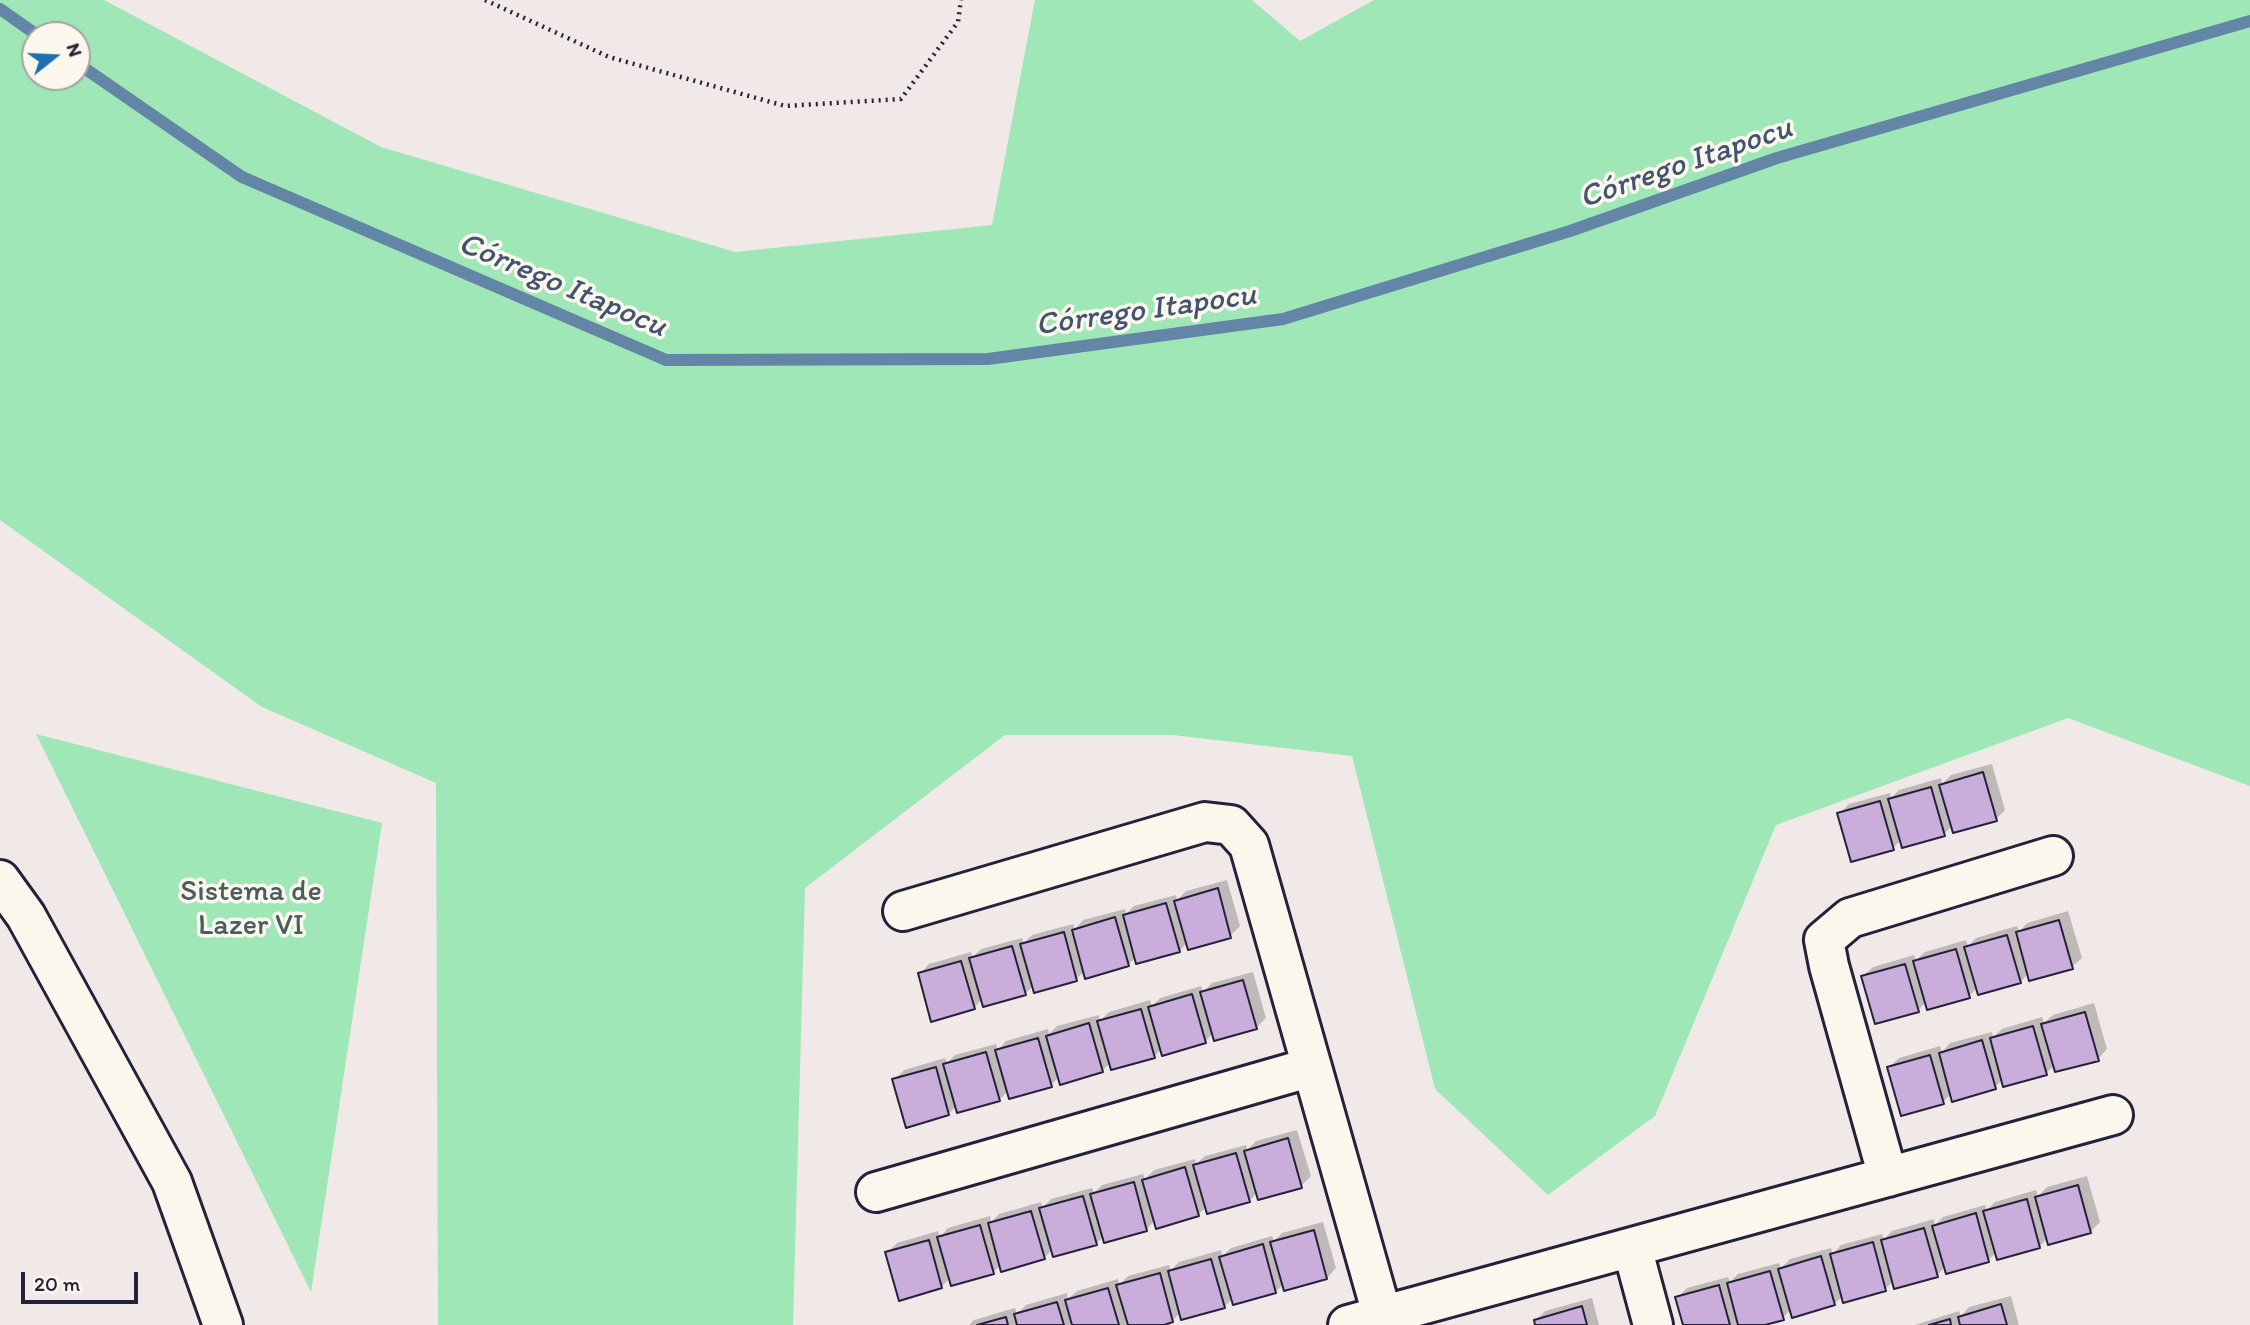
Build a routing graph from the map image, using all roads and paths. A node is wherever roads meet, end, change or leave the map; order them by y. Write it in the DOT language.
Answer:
graph roads {
  1 [pos="485,0"];
  2 [pos="961,0"];
  3 [pos="2053,856"];
  4 [pos="0,880"];
  5 [pos="903,911"];
  6 [pos="1312,1068"];
  7 [pos="2113,1115"];
  8 [pos="1888,1177"];
  9 [pos="876,1192"];
  10 [pos="1632,1247"];
  11 [pos="1372,1322"];
  12 [pos="223,1325"];
  13 [pos="1653,1325"];
  1 -- 2 [label="path"];
  3 -- 8 [label="street"];
  4 -- 12 [label="street"];
  5 -- 6 [label="street"];
  6 -- 9 [label="street"];
  6 -- 11 [label="street"];
  7 -- 8 [label="street"];
  8 -- 10 [label="street"];
  10 -- 11 [label="street"];
  10 -- 13 [label="street"];
}
